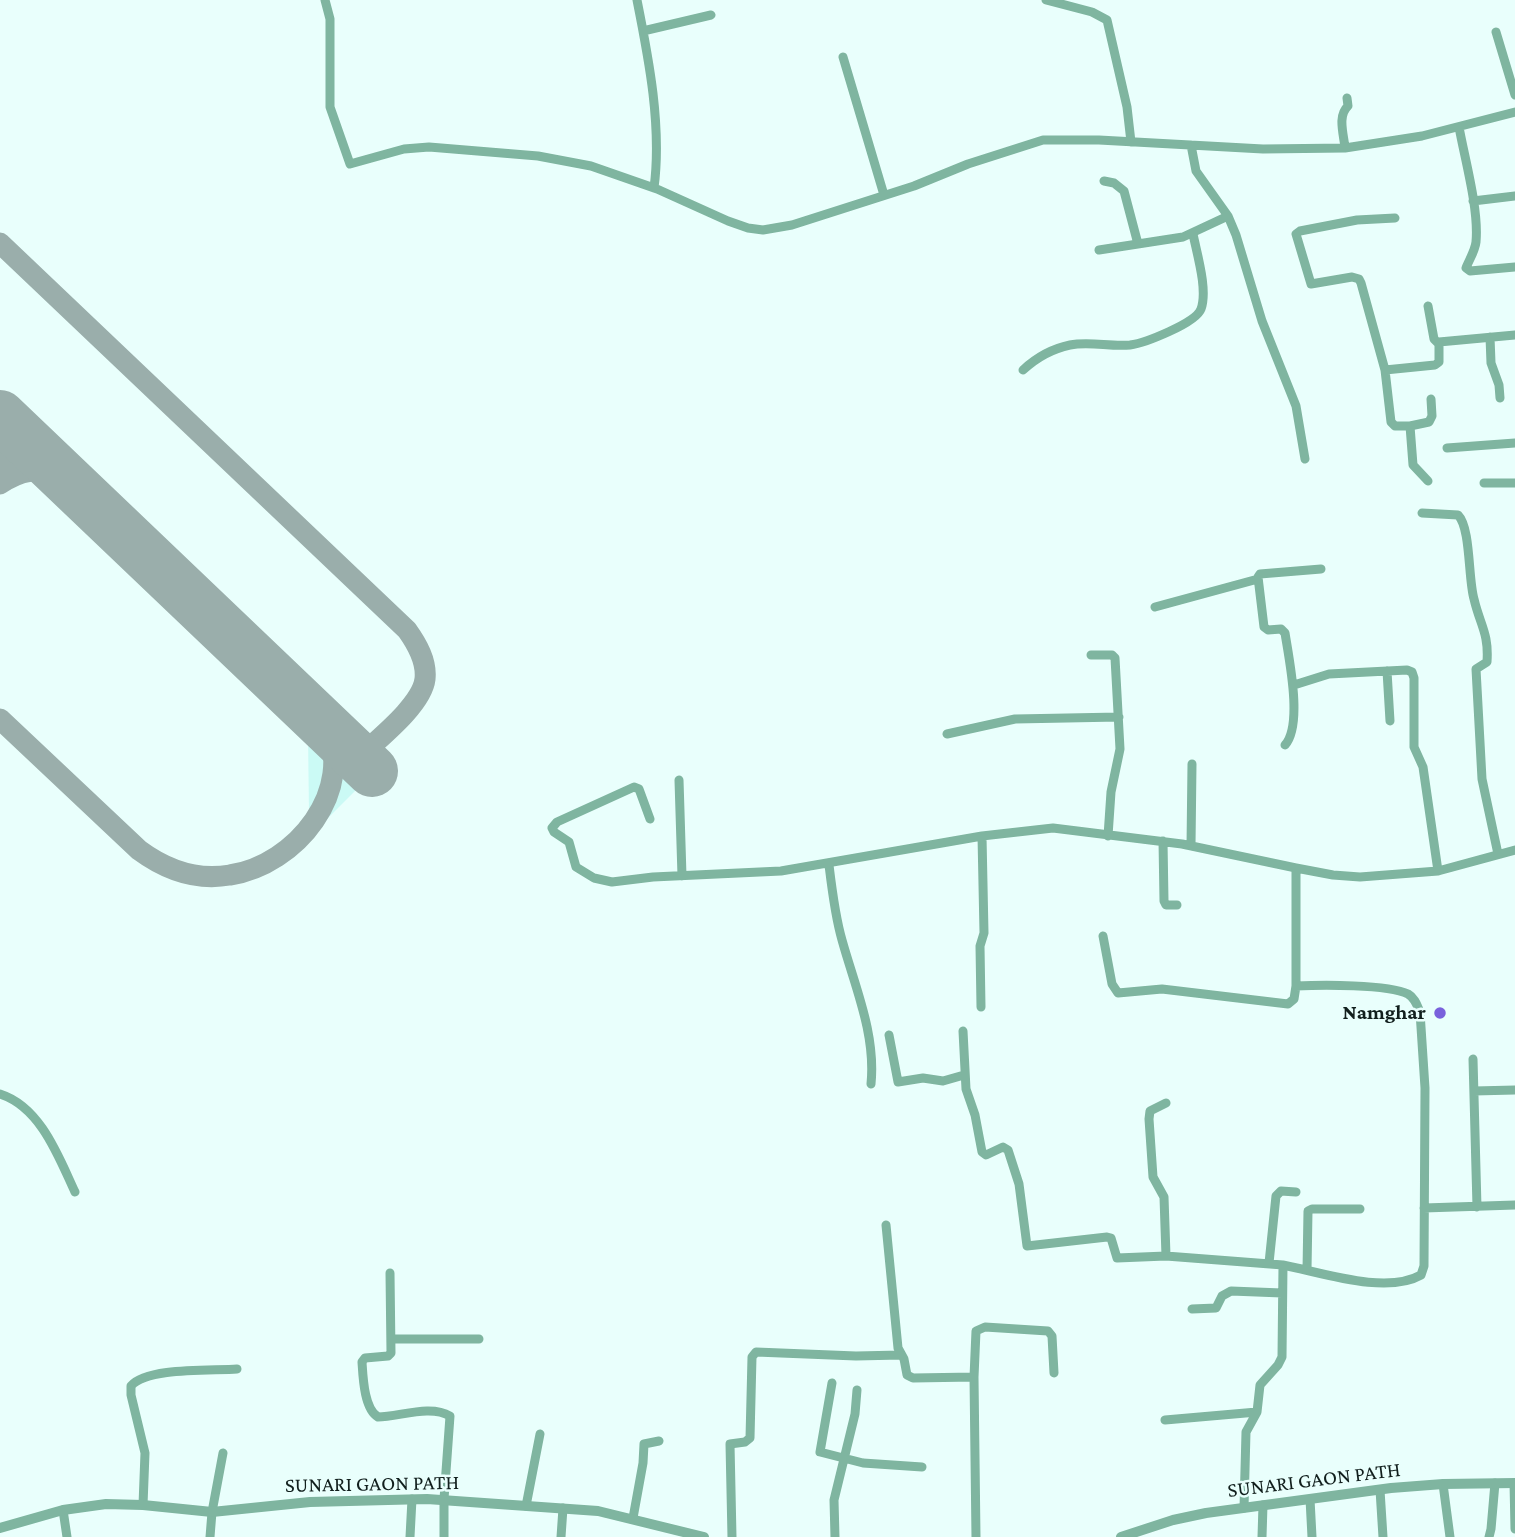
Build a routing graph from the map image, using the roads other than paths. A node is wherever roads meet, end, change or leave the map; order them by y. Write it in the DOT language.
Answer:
graph roads {
  1 [pos="326,0"];
  2 [pos="637,0"];
  3 [pos="1046,0"];
  4 [pos="711,15"];
  5 [pos="643,31"];
  6 [pos="1496,32"];
  7 [pos="843,57"];
  8 [pos="1515,95"];
  9 [pos="1347,98"];
  10 [pos="1515,112"];
  11 [pos="1459,127"];
  12 [pos="1131,142"];
  13 [pos="1191,145"];
  14 [pos="1345,148"];
  15 [pos="1104,181"];
  16 [pos="654,188"];
  17 [pos="884,195"];
  18 [pos="1515,196"];
  19 [pos="1473,201"];
  20 [pos="1228,216"];
  21 [pos="1395,218"];
  22 [pos="1193,234"];
  23 [pos="1138,244"];
  24 [pos="1099,250"];
  25 [pos="1515,267"];
  26 [pos="1428,306"];
  27 [pos="1515,335"];
  28 [pos="1490,337"];
  29 [pos="1438,343"];
  30 [pos="1023,370"];
  31 [pos="1385,370"];
  32 [pos="1500,398"];
  33 [pos="1431,399"];
  34 [pos="1410,426"];
  35 [pos="1515,443"];
  36 [pos="1447,448"];
  37 [pos="1305,459"];
  38 [pos="1428,481"];
  39 [pos="1485,483"];
  40 [pos="1515,483"];
  41 [pos="1422,513"];
  42 [pos="1321,569"];
  43 [pos="1258,579"];
  44 [pos="1155,607"];
  45 [pos="1091,655"];
  46 [pos="1387,671"];
  47 [pos="1294,685"];
  48 [pos="1119,717"];
  49 [pos="1390,721"];
  50 [pos="947,734"];
  51 [pos="1285,745"];
  52 [pos="1192,764"];
  53 [pos="679,780"];
  54 [pos="650,819"];
  55 [pos="982,836"];
  56 [pos="1108,836"];
  57 [pos="1163,841"];
  58 [pos="1191,846"];
  59 [pos="1515,850"];
  60 [pos="1498,855"];
  61 [pos="829,865"];
  62 [pos="1296,868"];
  63 [pos="1438,871"];
  64 [pos="682,876"];
  65 [pos="1177,905"];
  66 [pos="1103,936"];
  67 [pos="1296,986"];
  68 [pos="981,1007"];
  69 [pos="963,1031"];
  70 [pos="889,1035"];
  71 [pos="1473,1059"];
  72 [pos="964,1075"];
  73 [pos="871,1084"];
  74 [pos="1515,1090"];
  75 [pos="1474,1091"];
  76 [pos="0,1094"];
  77 [pos="1166,1103"];
  78 [pos="75,1192"];
  79 [pos="1296,1192"];
  80 [pos="1515,1205"];
  81 [pos="1476,1207"];
  82 [pos="1424,1208"];
  83 [pos="1360,1209"];
  84 [pos="886,1224"];
  85 [pos="1166,1256"];
  86 [pos="1269,1263"];
  87 [pos="1283,1265"];
  88 [pos="1307,1270"];
  89 [pos="390,1273"];
  90 [pos="1282,1293"];
  91 [pos="1192,1309"];
  92 [pos="391,1339"];
  93 [pos="479,1339"];
  94 [pos="901,1355"];
  95 [pos="237,1369"];
  96 [pos="1054,1373"];
  97 [pos="974,1377"];
  98 [pos="832,1383"];
  99 [pos="857,1390"];
  100 [pos="1257,1412"];
  101 [pos="1165,1420"];
  102 [pos="540,1434"];
  103 [pos="659,1441"];
  104 [pos="223,1453"];
  105 [pos="844,1458"];
  106 [pos="922,1467"];
  107 [pos="1495,1483"];
  108 [pos="1514,1483"];
  109 [pos="1443,1484"];
  110 [pos="1380,1490"];
  111 [pos="412,1499"];
  112 [pos="444,1499"];
  113 [pos="1310,1499"];
  114 [pos="143,1505"];
  115 [pos="1263,1505"];
  116 [pos="526,1506"];
  117 [pos="563,1508"];
  118 [pos="1244,1508"];
  119 [pos="63,1510"];
  120 [pos="212,1512"];
  121 [pos="633,1518"];
  122 [pos="0,1528"];
  123 [pos="1515,1529"];
  124 [pos="67,1537"];
  125 [pos="210,1537"];
  126 [pos="410,1537"];
  127 [pos="444,1537"];
  128 [pos="561,1537"];
  129 [pos="704,1537"];
  130 [pos="732,1537"];
  131 [pos="835,1537"];
  132 [pos="976,1537"];
  133 [pos="1121,1537"];
  134 [pos="1262,1537"];
  135 [pos="1312,1537"];
  136 [pos="1383,1537"];
  137 [pos="1450,1537"];
  138 [pos="1489,1537"];
  1 -- 16 [label="street"];
  2 -- 5 [label="street"];
  3 -- 12 [label="street"];
  4 -- 5 [label="street"];
  5 -- 16 [label="street"];
  6 -- 8 [label="street"];
  7 -- 17 [label="street"];
  9 -- 14 [label="street"];
  10 -- 11 [label="street"];
  11 -- 14 [label="street"];
  11 -- 19 [label="street"];
  12 -- 13 [label="street"];
  12 -- 17 [label="street"];
  13 -- 14 [label="street"];
  13 -- 20 [label="street"];
  15 -- 23 [label="street"];
  16 -- 17 [label="street"];
  18 -- 19 [label="street"];
  19 -- 25 [label="street"];
  20 -- 22 [label="street"];
  20 -- 37 [label="street"];
  21 -- 31 [label="street"];
  22 -- 23 [label="street"];
  22 -- 30 [label="street"];
  23 -- 24 [label="street"];
  26 -- 29 [label="street"];
  27 -- 28 [label="street"];
  28 -- 29 [label="street"];
  28 -- 32 [label="street"];
  29 -- 31 [label="street"];
  31 -- 34 [label="street"];
  33 -- 34 [label="street"];
  34 -- 38 [label="street"];
  35 -- 36 [label="street"];
  39 -- 40 [label="street"];
  41 -- 60 [label="street"];
  42 -- 43 [label="street"];
  43 -- 44 [label="street"];
  43 -- 47 [label="street"];
  45 -- 48 [label="street"];
  46 -- 47 [label="street"];
  46 -- 49 [label="street"];
  46 -- 63 [label="street"];
  47 -- 51 [label="street"];
  48 -- 50 [label="street"];
  48 -- 56 [label="street"];
  52 -- 58 [label="street"];
  53 -- 64 [label="street"];
  54 -- 64 [label="street"];
  55 -- 56 [label="street"];
  55 -- 61 [label="street"];
  55 -- 68 [label="street"];
  56 -- 57 [label="street"];
  57 -- 58 [label="street"];
  57 -- 65 [label="street"];
  58 -- 62 [label="street"];
  59 -- 60 [label="street"];
  60 -- 63 [label="street"];
  61 -- 64 [label="street"];
  61 -- 73 [label="street"];
  62 -- 63 [label="street"];
  62 -- 67 [label="street"];
  66 -- 67 [label="street"];
  67 -- 82 [label="street"];
  69 -- 72 [label="street"];
  70 -- 72 [label="street"];
  71 -- 75 [label="street"];
  72 -- 85 [label="street"];
  74 -- 75 [label="street"];
  75 -- 81 [label="street"];
  76 -- 78 [label="street"];
  77 -- 85 [label="street"];
  79 -- 86 [label="street"];
  80 -- 81 [label="street"];
  81 -- 82 [label="street"];
  82 -- 88 [label="street"];
  83 -- 88 [label="street"];
  84 -- 94 [label="street"];
  85 -- 86 [label="street"];
  86 -- 87 [label="street"];
  87 -- 88 [label="street"];
  87 -- 90 [label="street"];
  89 -- 92 [label="street"];
  90 -- 91 [label="street"];
  90 -- 100 [label="street"];
  92 -- 93 [label="street"];
  92 -- 112 [label="street"];
  94 -- 97 [label="street"];
  94 -- 130 [label="street"];
  95 -- 114 [label="street"];
  96 -- 97 [label="street"];
  97 -- 132 [label="street"];
  98 -- 105 [label="street"];
  99 -- 105 [label="street"];
  100 -- 101 [label="street"];
  100 -- 118 [label="street"];
  102 -- 116 [label="street"];
  103 -- 121 [label="street"];
  104 -- 120 [label="street"];
  105 -- 106 [label="street"];
  105 -- 131 [label="street"];
  107 -- 108 [label="street, SUNARI GAON PATH"];
  107 -- 109 [label="street, SUNARI GAON PATH"];
  107 -- 138 [label="street"];
  108 -- 123 [label="street"];
  109 -- 110 [label="street, SUNARI GAON PATH"];
  109 -- 137 [label="street"];
  110 -- 113 [label="street, SUNARI GAON PATH"];
  110 -- 136 [label="street"];
  111 -- 112 [label="street, SUNARI GAON PATH"];
  111 -- 120 [label="street, SUNARI GAON PATH"];
  111 -- 126 [label="street"];
  112 -- 116 [label="street, SUNARI GAON PATH"];
  112 -- 127 [label="street"];
  113 -- 115 [label="street, SUNARI GAON PATH"];
  113 -- 135 [label="street"];
  114 -- 119 [label="street, SUNARI GAON PATH"];
  114 -- 120 [label="street, SUNARI GAON PATH"];
  115 -- 118 [label="street, SUNARI GAON PATH"];
  115 -- 134 [label="street"];
  116 -- 117 [label="street, SUNARI GAON PATH"];
  117 -- 121 [label="street, SUNARI GAON PATH"];
  117 -- 128 [label="street"];
  118 -- 133 [label="street, SUNARI GAON PATH"];
  119 -- 122 [label="street, SUNARI GAON PATH"];
  119 -- 124 [label="street"];
  120 -- 125 [label="street"];
  121 -- 129 [label="street, SUNARI GAON PATH"];
}
